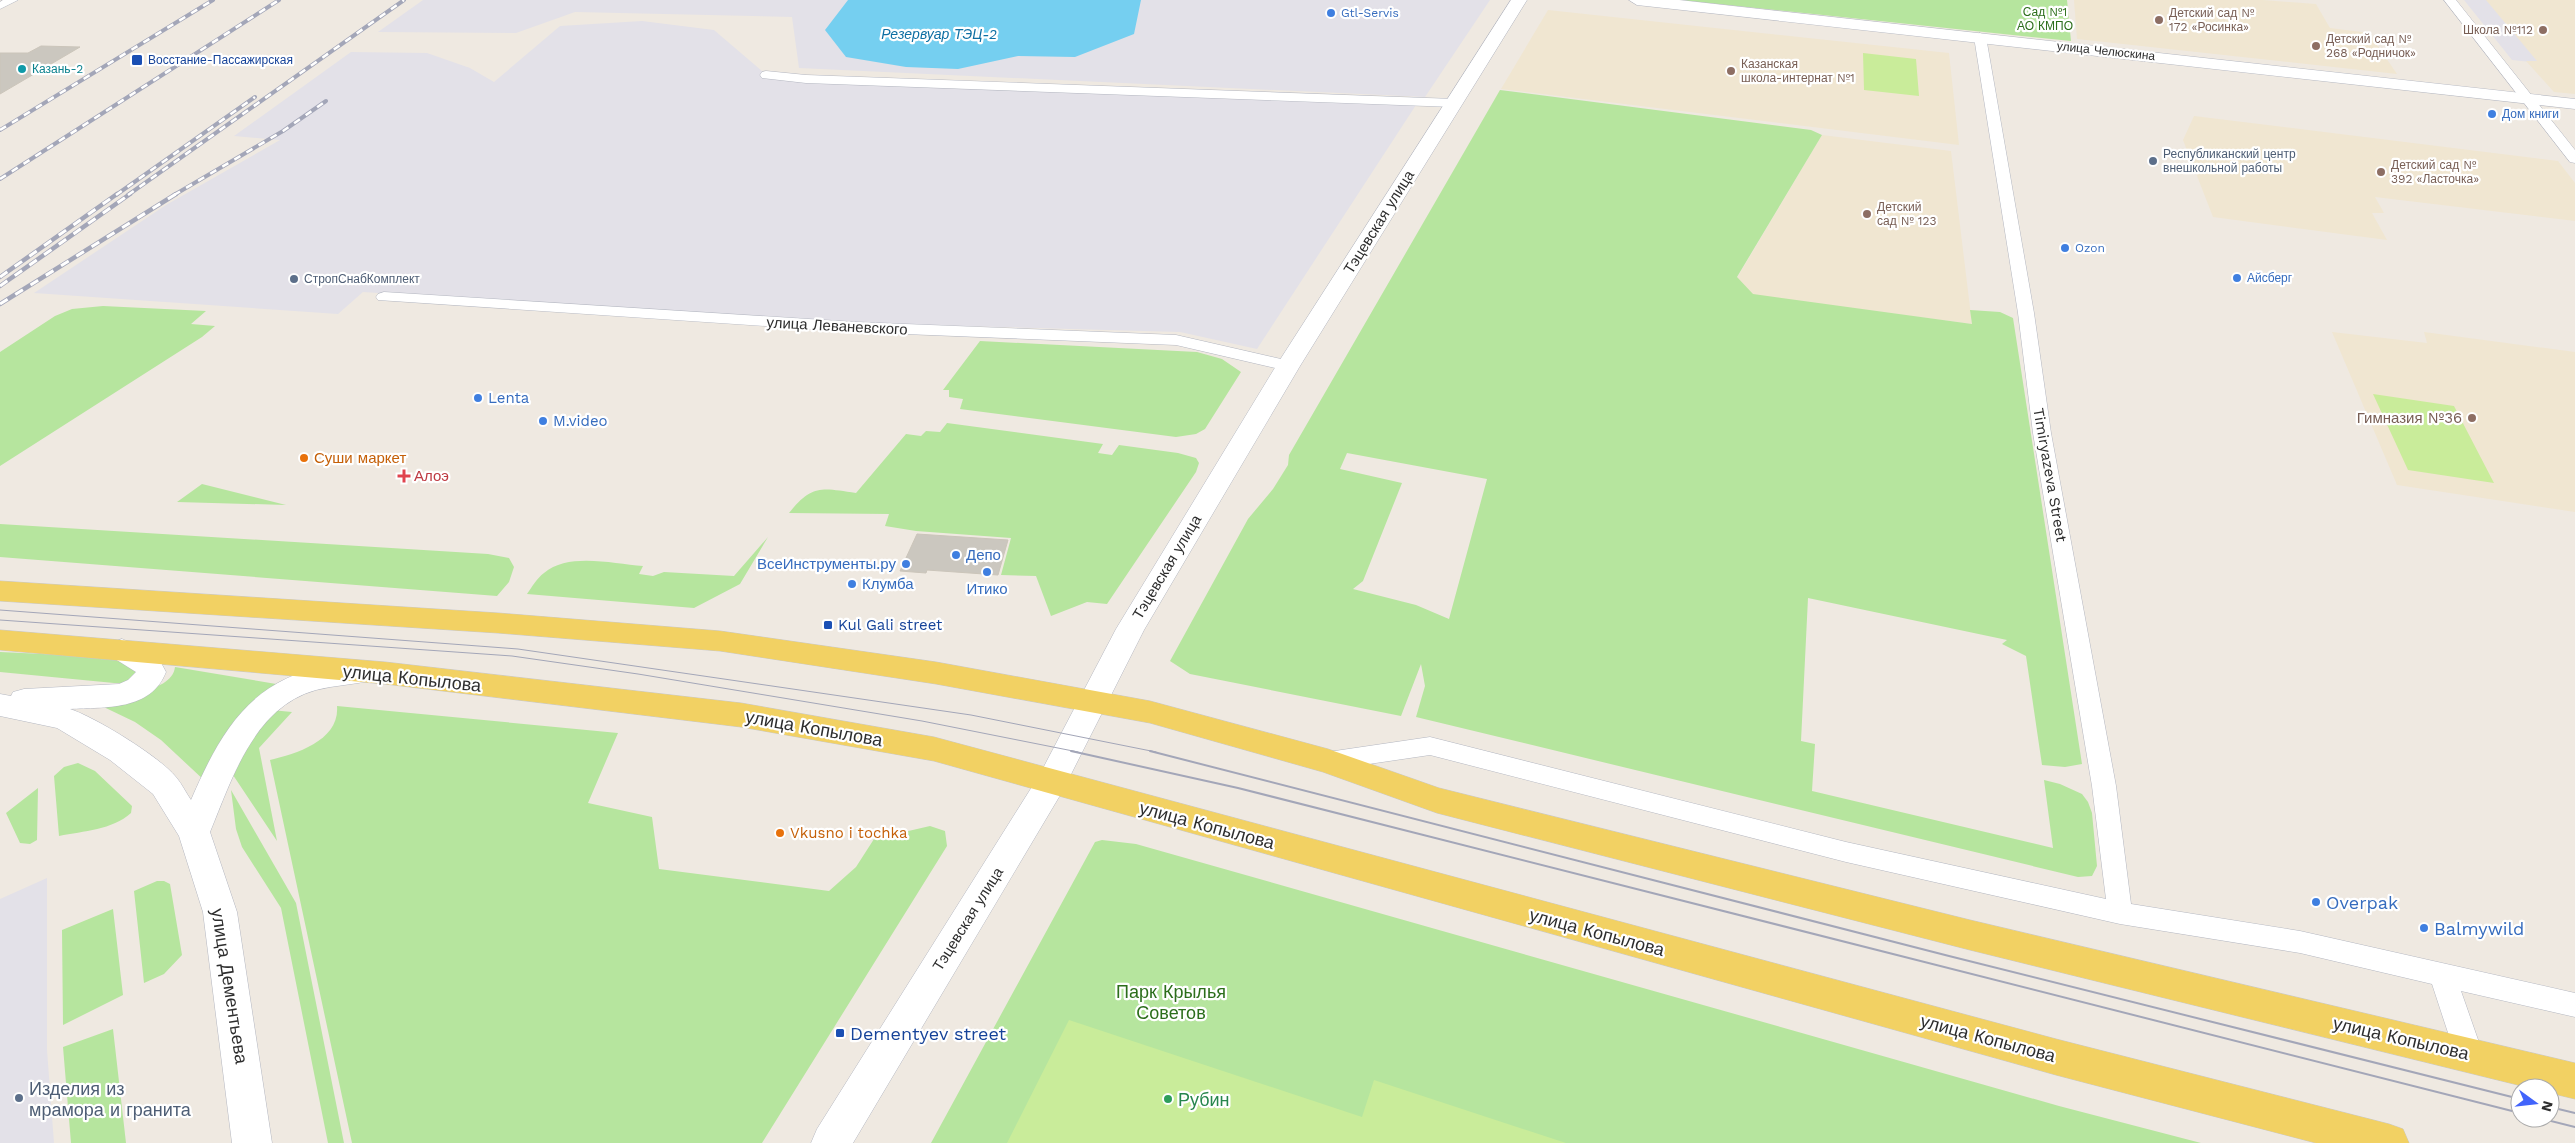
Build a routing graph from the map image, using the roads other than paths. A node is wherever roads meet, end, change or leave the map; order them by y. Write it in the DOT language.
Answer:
graph roads {
  1 [pos="12,0"];
  2 [pos="1519,0"];
  3 [pos="1637,0"];
  4 [pos="2450,0"];
  5 [pos="0,6"];
  6 [pos="1980,37"];
  7 [pos="766,75"];
  8 [pos="2527,98"];
  9 [pos="1454,103"];
  10 [pos="2575,104"];
  11 [pos="2575,159"];
  12 [pos="384,297"];
  13 [pos="1288,366"];
  14 [pos="0,591"];
  15 [pos="0,640"];
  16 [pos="122,650"];
  17 [pos="367,671"];
  18 [pos="0,701"];
  19 [pos="1093,701"];
  20 [pos="0,705"];
  21 [pos="1328,761"];
  22 [pos="1051,783"];
  23 [pos="194,832"];
  24 [pos="2120,913"];
  25 [pos="2442,974"];
  26 [pos="2575,1005"];
  27 [pos="2469,1054"];
  28 [pos="2575,1081"];
  29 [pos="252,1143"];
  30 [pos="831,1143"];
  31 [pos="2389,1143"];
  1 -- 5 [label="street"];
  2 -- 9 [label="main road, Тэцевская улица"];
  3 -- 6 [label="main road, улица Челюскина"];
  4 -- 8 [label="street"];
  6 -- 8 [label="main road, улица Челюскина"];
  6 -- 24 [label="street, Timiryazeva Street"];
  7 -- 9 [label="street"];
  8 -- 10 [label="main road, улица Челюскина"];
  8 -- 11 [label="street"];
  9 -- 13 [label="main road, Тэцевская улица"];
  12 -- 13 [label="street, улица Леваневского"];
  13 -- 19 [label="main road, Тэцевская улица"];
  14 -- 19 [label="main road, улица Копылова"];
  15 -- 16 [label="main road, улица Копылова"];
  16 -- 17 [label="main road, улица Копылова"];
  16 -- 18 [label="main road"];
  17 -- 22 [label="main road, улица Копылова"];
  17 -- 23 [label="main road"];
  19 -- 21 [label="main road, улица Копылова"];
  19 -- 22 [label="main road, Тэцевская улица"];
  20 -- 23 [label="main road, улица Дементьева"];
  21 -- 24 [label="street, улица Копылова"];
  21 -- 27 [label="main road, улица Копылова"];
  22 -- 30 [label="main road, Тэцевская улица"];
  22 -- 31 [label="main road, улица Копылова"];
  23 -- 29 [label="main road, улица Дементьева"];
  24 -- 25 [label="street, улица Копылова"];
  25 -- 26 [label="street, улица Копылова"];
  25 -- 27 [label="street"];
  27 -- 28 [label="main road, улица Копылова"];
}
